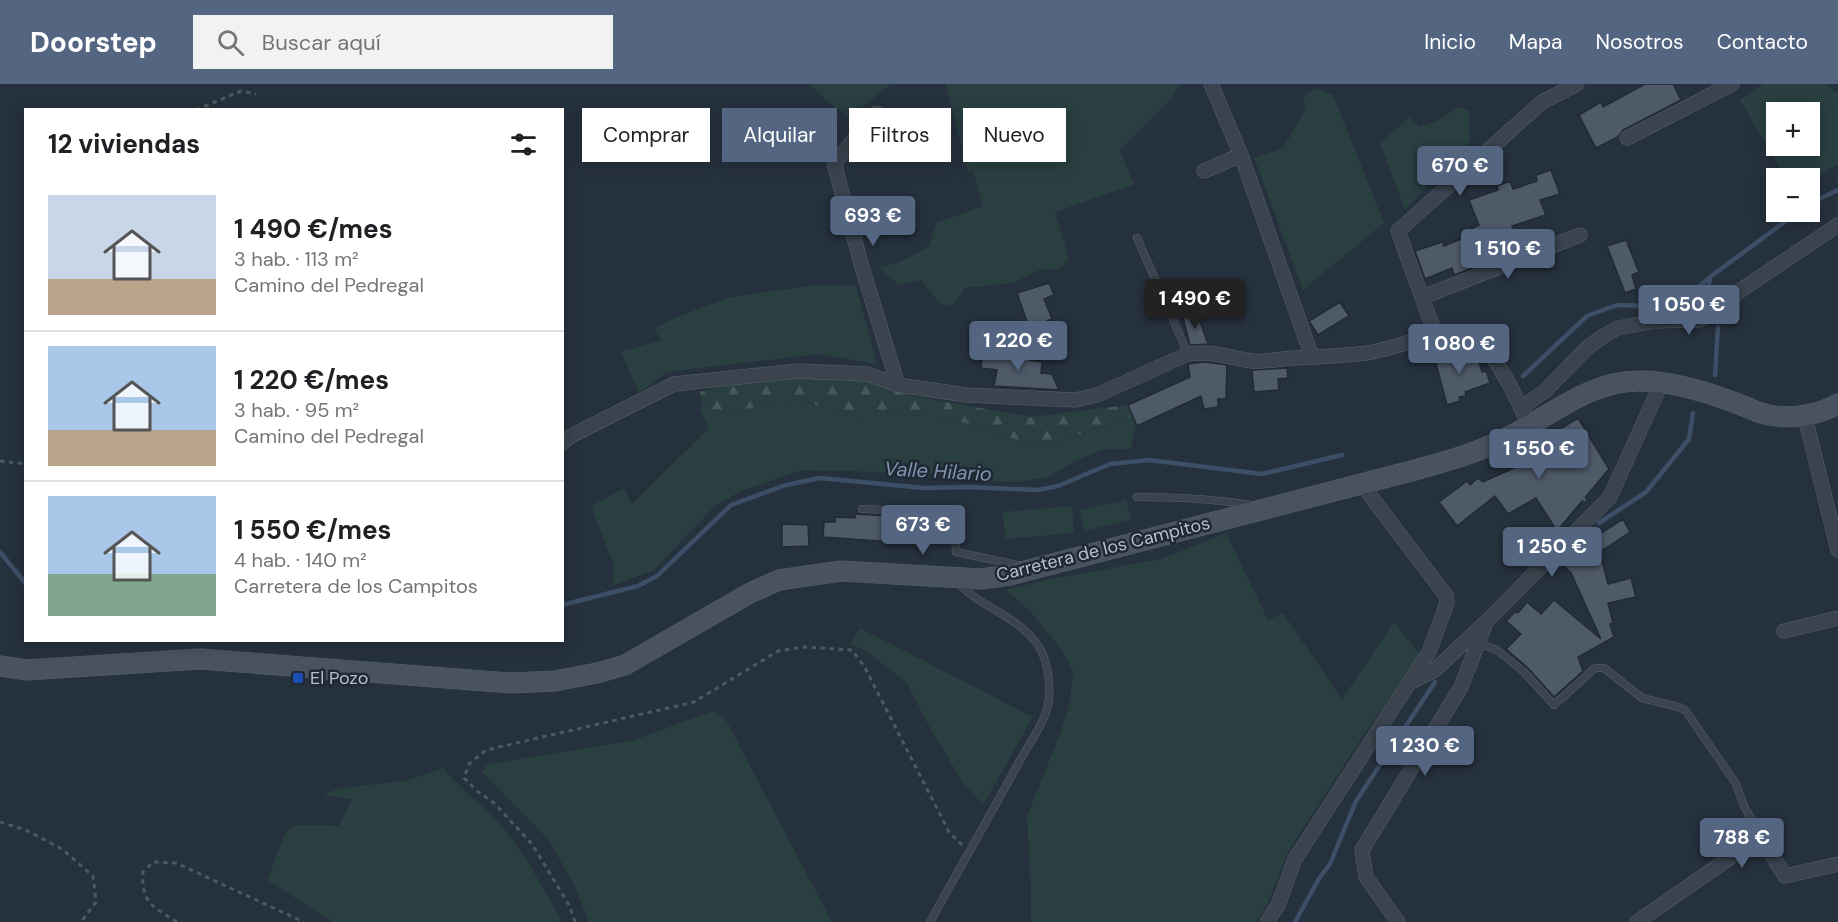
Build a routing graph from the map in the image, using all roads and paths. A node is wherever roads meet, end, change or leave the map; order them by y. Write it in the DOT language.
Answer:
graph roads {
  1 [pos="1211,84"];
  2 [pos="1577,84"];
  3 [pos="1732,84"];
  4 [pos="256,94"];
  5 [pos="200,108"];
  6 [pos="1627,138"];
  7 [pos="849,146"];
  8 [pos="1241,155"];
  9 [pos="1204,171"];
  10 [pos="1838,225"];
  11 [pos="1580,235"];
  12 [pos="1137,238"];
  13 [pos="1423,297"];
  14 [pos="1436,336"];
  15 [pos="1188,354"];
  16 [pos="1312,357"];
  17 [pos="1662,382"];
  18 [pos="898,385"];
  19 [pos="1838,404"];
  20 [pos="1521,408"];
  21 [pos="1804,417"];
  22 [pos="1529,426"];
  23 [pos="564,441"];
  24 [pos="0,461"];
  25 [pos="24,464"];
  26 [pos="1363,483"];
  27 [pos="1137,497"];
  28 [pos="862,508"];
  29 [pos="1269,508"];
  30 [pos="954,513"];
  31 [pos="1594,513"];
  32 [pos="917,522"];
  33 [pos="934,533"];
  34 [pos="921,544"];
  35 [pos="1838,550"];
  36 [pos="956,552"];
  37 [pos="1033,569"];
  38 [pos="952,576"];
  39 [pos="1838,618"];
  40 [pos="1487,621"];
  41 [pos="1784,632"];
  42 [pos="1478,643"];
  43 [pos="0,666"];
  44 [pos="1409,683"];
  45 [pos="0,822"];
  46 [pos="1766,846"];
  47 [pos="969,852"];
  48 [pos="1838,864"];
  49 [pos="81,922"];
  50 [pos="177,922"];
  51 [pos="304,922"];
  52 [pos="575,922"];
  53 [pos="930,922"];
  54 [pos="1267,922"];
  55 [pos="1398,922"];
  56 [pos="1637,922"];
  1 -- 8 [label="street"];
  2 -- 13 [label="street"];
  3 -- 6 [label="street"];
  4 -- 5 [label="path"];
  7 -- 18 [label="street"];
  8 -- 9 [label="street"];
  8 -- 16 [label="street"];
  10 -- 20 [label="street"];
  11 -- 13 [label="street"];
  12 -- 15 [label="lane"];
  13 -- 14 [label="street"];
  14 -- 16 [label="street"];
  14 -- 20 [label="street"];
  15 -- 16 [label="street"];
  15 -- 18 [label="street"];
  17 -- 21 [label="main road, Carretera de los Campitos"];
  17 -- 22 [label="main road, Carretera de los Campitos"];
  17 -- 31 [label="street"];
  18 -- 23 [label="street"];
  19 -- 21 [label="main road, Carretera de los Campitos"];
  20 -- 22 [label="street"];
  21 -- 35 [label="street"];
  22 -- 26 [label="main road, Carretera de los Campitos"];
  22 -- 31 [label="path"];
  24 -- 25 [label="path"];
  26 -- 29 [label="main road, Carretera de los Campitos"];
  26 -- 44 [label="street"];
  27 -- 29 [label="lane"];
  28 -- 30 [label="lane"];
  29 -- 37 [label="main road, Carretera de los Campitos"];
  30 -- 33 [label="path"];
  30 -- 36 [label="lane"];
  31 -- 40 [label="street"];
  32 -- 33 [label="path"];
  33 -- 34 [label="path"];
  33 -- 36 [label="path"];
  36 -- 37 [label="lane"];
  37 -- 38 [label="main road, Carretera de los Campitos"];
  38 -- 43 [label="main road, Carretera de los Campitos"];
  38 -- 47 [label="lane"];
  39 -- 41 [label="street"];
  40 -- 42 [label="street"];
  40 -- 44 [label="street"];
  42 -- 46 [label="lane"];
  42 -- 55 [label="street"];
  44 -- 54 [label="street"];
  45 -- 49 [label="path"];
  46 -- 48 [label="street"];
  46 -- 56 [label="street"];
  47 -- 52 [label="path"];
  47 -- 53 [label="lane"];
  50 -- 51 [label="path"];
}
